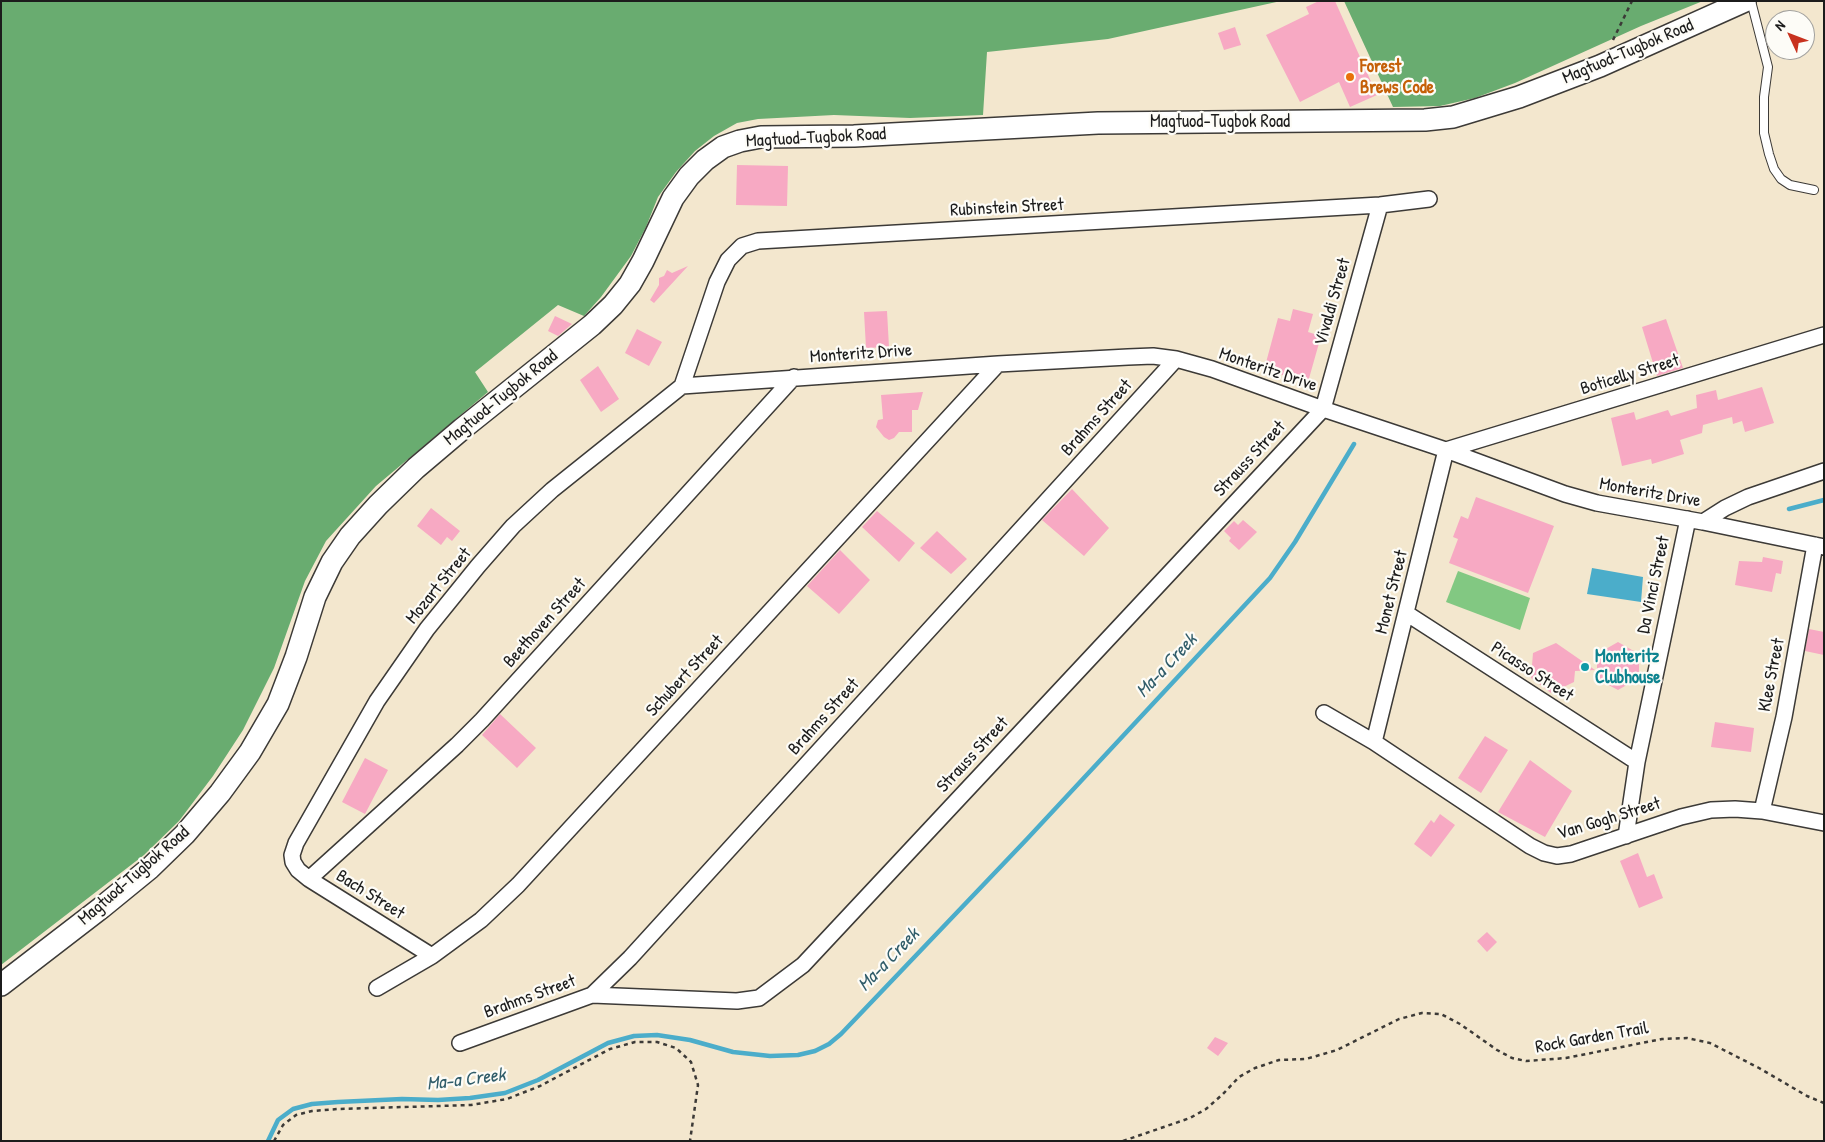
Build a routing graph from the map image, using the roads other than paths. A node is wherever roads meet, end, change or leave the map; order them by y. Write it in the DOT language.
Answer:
graph roads {
  1 [pos="1745,1"];
  2 [pos="1751,1"];
  3 [pos="1814,190"];
  4 [pos="1429,199"];
  5 [pos="1380,205"];
  6 [pos="1824,335"];
  7 [pos="1176,359"];
  8 [pos="998,364"];
  9 [pos="794,378"];
  10 [pos="682,386"];
  11 [pos="1323,409"];
  12 [pos="1446,450"];
  13 [pos="1824,472"];
  14 [pos="1688,519"];
  15 [pos="1703,522"];
  16 [pos="1820,546"];
  17 [pos="1406,613"];
  18 [pos="1324,713"];
  19 [pos="1374,742"];
  20 [pos="1637,762"];
  21 [pos="1762,811"];
  22 [pos="1824,823"];
  23 [pos="1626,836"];
  24 [pos="293,862"];
  25 [pos="309,879"];
  26 [pos="432,956"];
  27 [pos="1,985"];
  28 [pos="377,988"];
  29 [pos="592,995"];
  30 [pos="460,1043"];
  1 -- 27 [label="main road, Magtuod-Tugbok Road"];
  2 -- 3 [label="lane"];
  4 -- 5 [label="street, Rubinstein Street"];
  5 -- 10 [label="street, Rubinstein Street"];
  5 -- 11 [label="street, Vivaldi Street"];
  6 -- 12 [label="street, Boticelly Street"];
  7 -- 8 [label="street, Monteritz Drive"];
  7 -- 11 [label="street, Monteritz Drive"];
  7 -- 29 [label="street, Brahms Street"];
  8 -- 9 [label="street, Monteritz Drive"];
  8 -- 26 [label="street, Schubert Street"];
  9 -- 10 [label="street, Monteritz Drive"];
  9 -- 25 [label="street, Beethoven Street"];
  10 -- 24 [label="street, Mozart Street"];
  11 -- 12 [label="street, Monteritz Drive"];
  11 -- 29 [label="street, Strauss Street"];
  12 -- 14 [label="street, Monteritz Drive"];
  12 -- 17 [label="street, Monet Street"];
  13 -- 15 [label="street"];
  14 -- 15 [label="street, Monteritz Drive"];
  14 -- 20 [label="street, Da Vinci Street"];
  15 -- 16 [label="street, Monteritz Drive"];
  16 -- 21 [label="street, Klee Street"];
  17 -- 19 [label="street, Monet Street"];
  17 -- 20 [label="street, Picasso Street"];
  18 -- 19 [label="street, Van Gogh Street"];
  19 -- 23 [label="street, Van Gogh Street"];
  20 -- 23 [label="street, Da Vinci Street"];
  21 -- 22 [label="street, Van Gogh Street"];
  21 -- 23 [label="street, Van Gogh Street"];
  24 -- 25 [label="street, Bach Street"];
  25 -- 26 [label="street, Bach Street"];
  26 -- 28 [label="street, Schubert Street"];
  29 -- 30 [label="street, Brahms Street"];
}
